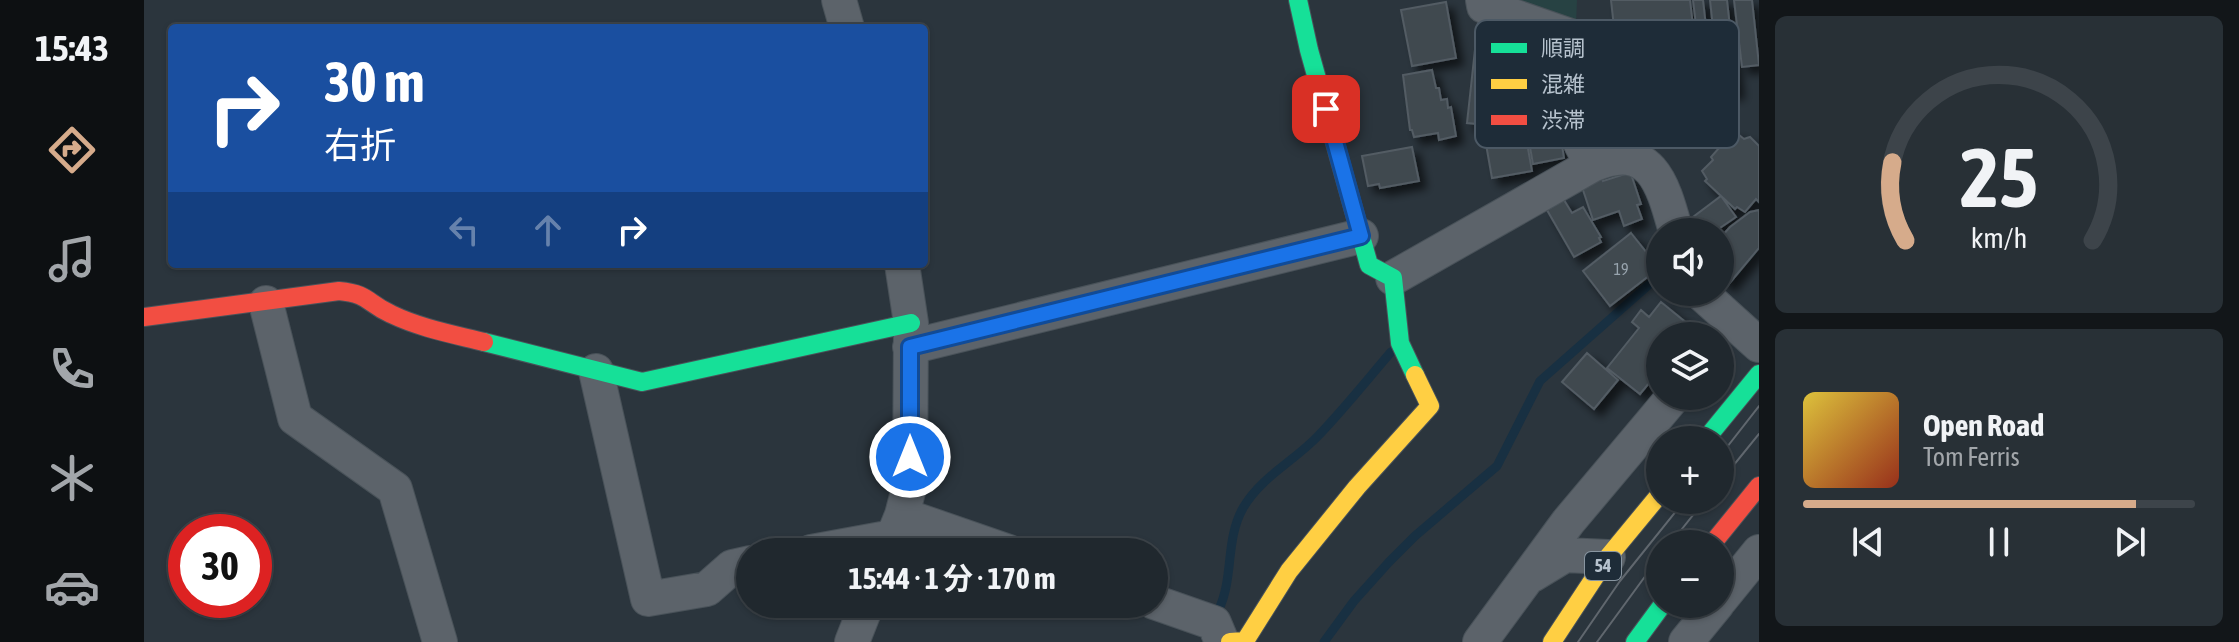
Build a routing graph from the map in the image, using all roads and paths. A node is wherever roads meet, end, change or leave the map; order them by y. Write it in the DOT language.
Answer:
graph roads {
  1 [pos="839,0"];
  2 [pos="1298,0"];
  3 [pos="1483,0"];
  4 [pos="1524,20"];
  5 [pos="846,24"];
  6 [pos="1583,148"];
  7 [pos="1592,165"];
  8 [pos="1672,218"];
  9 [pos="1361,236"];
  10 [pos="902,268"];
  11 [pos="1393,278"];
  12 [pos="266,303"];
  13 [pos="1716,306"];
  14 [pos="144,317"];
  15 [pos="910,335"];
  16 [pos="1759,345"];
  17 [pos="596,371"];
  18 [pos="1759,374"];
  19 [pos="1662,410"];
  20 [pos="1716,426"];
  21 [pos="1759,486"];
  22 [pos="1646,511"];
  23 [pos="1723,530"];
  24 [pos="894,535"];
  25 [pos="914,538"];
  26 [pos="1759,552"];
  27 [pos="1608,557"];
  28 [pos="736,566"];
  29 [pos="1525,579"];
  30 [pos="1734,582"];
  31 [pos="1168,607"];
  32 [pos="861,618"];
  33 [pos="1653,618"];
  34 [pos="1705,618"];
  35 [pos="440,642"];
  36 [pos="852,642"];
  37 [pos="1222,642"];
  38 [pos="1230,642"];
  39 [pos="1480,642"];
  40 [pos="1552,642"];
  41 [pos="1635,642"];
  42 [pos="1686,642"];
  1 -- 5 [label="street"];
  2 -- 9 [label="main road"];
  3 -- 4 [label="street"];
  6 -- 7 [label="street"];
  7 -- 8 [label="street"];
  7 -- 11 [label="street"];
  9 -- 11 [label="main road"];
  9 -- 15 [label="street"];
  10 -- 15 [label="street"];
  11 -- 38 [label="main road"];
  12 -- 14 [label="main road"];
  12 -- 17 [label="main road"];
  12 -- 35 [label="street"];
  13 -- 16 [label="street"];
  15 -- 17 [label="main road"];
  15 -- 24 [label="street"];
  17 -- 28 [label="street"];
  18 -- 20 [label="main road"];
  19 -- 29 [label="street"];
  21 -- 23 [label="main road"];
  22 -- 27 [label="main road, 54"];
  24 -- 25 [label="street"];
  26 -- 30 [label="street"];
  27 -- 29 [label="street"];
  27 -- 40 [label="main road, 54"];
  29 -- 39 [label="street"];
  31 -- 37 [label="street"];
  32 -- 36 [label="street"];
  33 -- 41 [label="main road"];
  34 -- 42 [label="street"];
}
